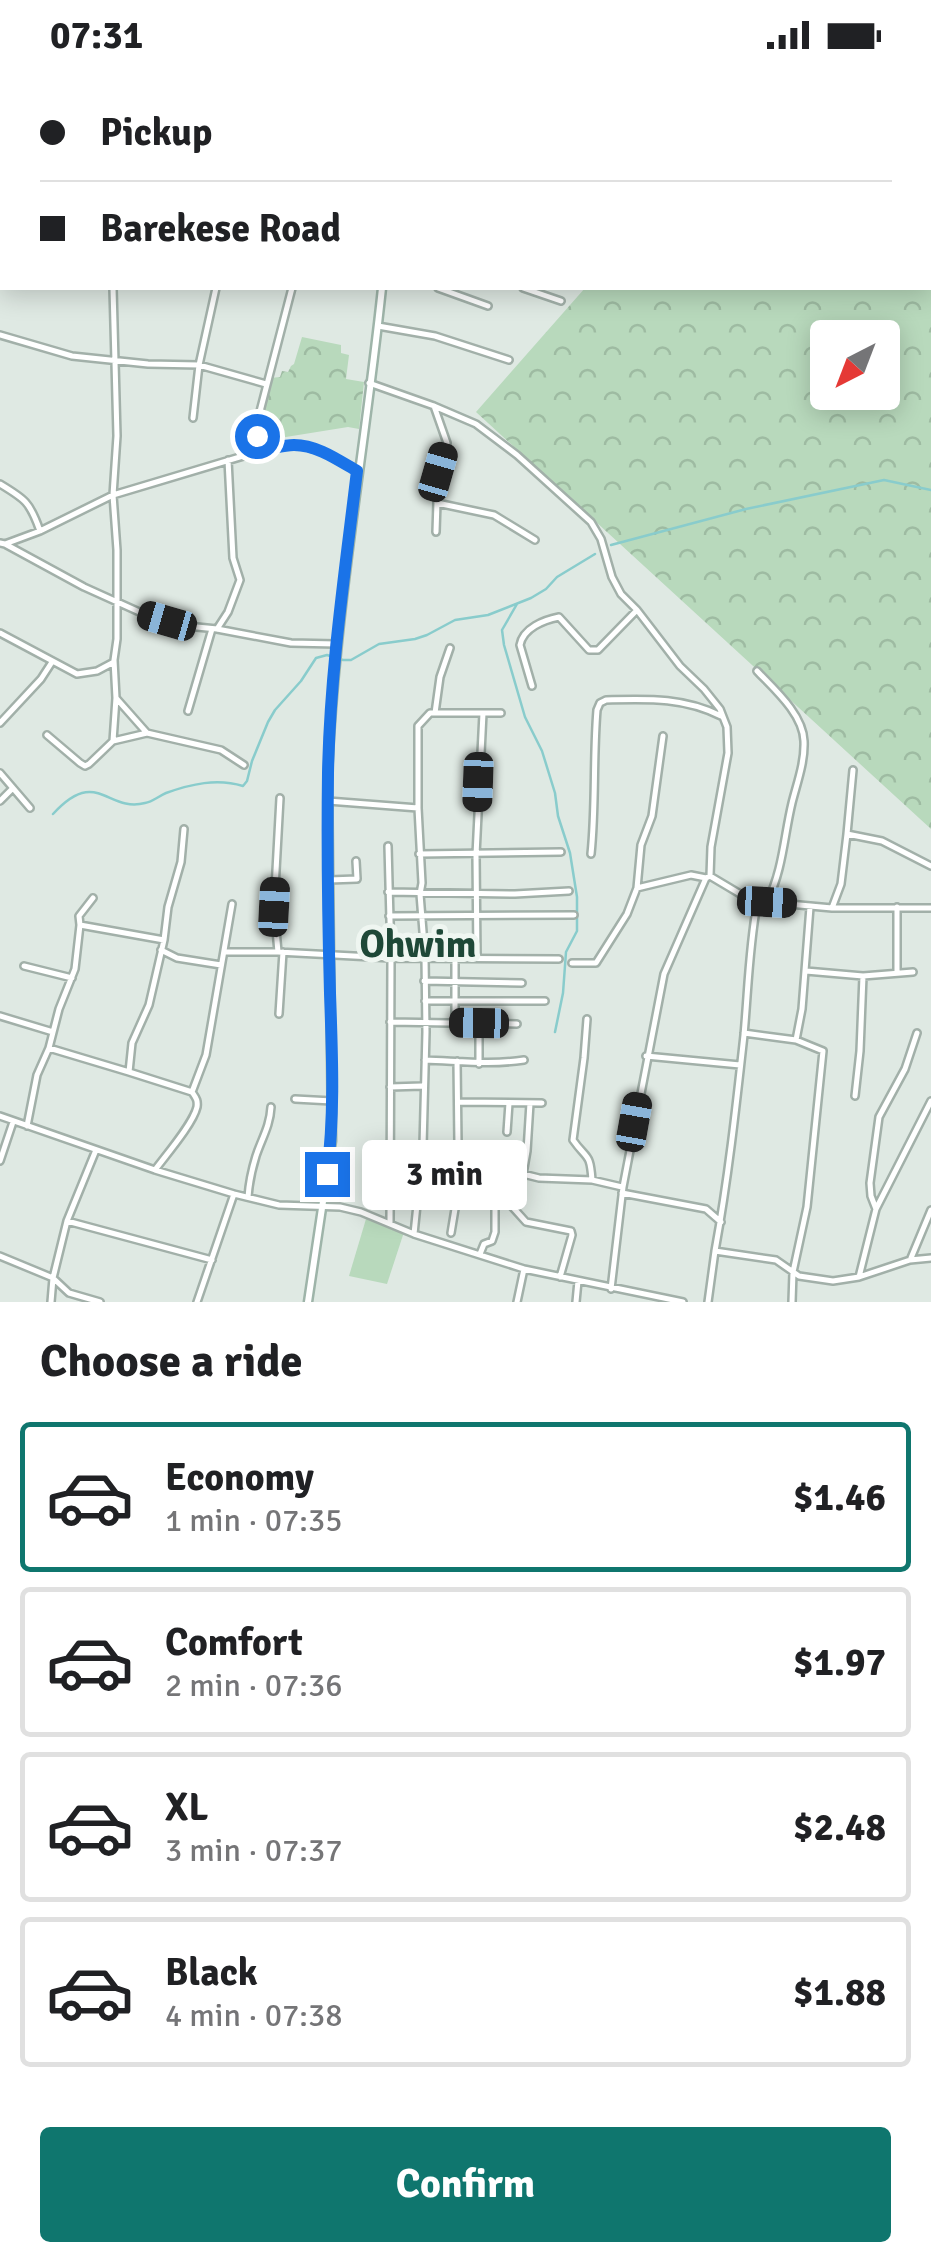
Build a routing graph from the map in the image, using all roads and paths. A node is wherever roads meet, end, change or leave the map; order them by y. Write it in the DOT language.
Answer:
graph roads {
  1 [pos="113,290"];
  2 [pos="216,290"];
  3 [pos="291,290"];
  4 [pos="382,290"];
  5 [pos="444,290"];
  6 [pos="529,290"];
  7 [pos="561,301"];
  8 [pos="488,306"];
  9 [pos="378,326"];
  10 [pos="0,335"];
  11 [pos="509,360"];
  12 [pos="116,361"];
  13 [pos="200,365"];
  14 [pos="370,383"];
  15 [pos="266,384"];
  16 [pos="434,406"];
  17 [pos="193,418"];
  18 [pos="260,450"];
  19 [pos="228,460"];
  20 [pos="357,471"];
  21 [pos="0,484"];
  22 [pos="112,495"];
  23 [pos="438,502"];
  24 [pos="40,531"];
  25 [pos="436,532"];
  26 [pos="534,540"];
  27 [pos="2,543"];
  28 [pos="118,604"];
  29 [pos="637,610"];
  30 [pos="215,629"];
  31 [pos="0,633"];
  32 [pos="336,644"];
  33 [pos="450,648"];
  34 [pos="115,661"];
  35 [pos="52,662"];
  36 [pos="757,670"];
  37 [pos="532,686"];
  38 [pos="116,698"];
  39 [pos="188,711"];
  40 [pos="436,713"];
  41 [pos="483,713"];
  42 [pos="501,714"];
  43 [pos="723,718"];
  44 [pos="0,723"];
  45 [pos="147,733"];
  46 [pos="47,735"];
  47 [pos="663,736"];
  48 [pos="113,741"];
  49 [pos="244,766"];
  50 [pos="853,770"];
  51 [pos="0,773"];
  52 [pos="13,788"];
  53 [pos="280,798"];
  54 [pos="0,801"];
  55 [pos="328,801"];
  56 [pos="30,808"];
  57 [pos="418,808"];
  58 [pos="184,829"];
  59 [pos="847,834"];
  60 [pos="388,846"];
  61 [pos="561,852"];
  62 [pos="419,854"];
  63 [pos="476,854"];
  64 [pos="591,854"];
  65 [pos="356,860"];
  66 [pos="931,866"];
  67 [pos="708,877"];
  68 [pos="329,880"];
  69 [pos="637,888"];
  70 [pos="569,891"];
  71 [pos="388,892"];
  72 [pos="420,894"];
  73 [pos="476,894"];
  74 [pos="93,898"];
  75 [pos="767,902"];
  76 [pos="232,904"];
  77 [pos="757,904"];
  78 [pos="810,906"];
  79 [pos="897,907"];
  80 [pos="832,908"];
  81 [pos="931,908"];
  82 [pos="574,915"];
  83 [pos="389,916"];
  84 [pos="422,916"];
  85 [pos="477,916"];
  86 [pos="80,925"];
  87 [pos="164,940"];
  88 [pos="162,950"];
  89 [pos="224,952"];
  90 [pos="280,952"];
  91 [pos="329,956"];
  92 [pos="425,956"];
  93 [pos="391,958"];
  94 [pos="455,958"];
  95 [pos="477,958"];
  96 [pos="559,959"];
  97 [pos="572,963"];
  98 [pos="222,965"];
  99 [pos="24,966"];
  100 [pos="805,971"];
  101 [pos="897,972"];
  102 [pos="912,972"];
  103 [pos="863,976"];
  104 [pos="72,978"];
  105 [pos="424,981"];
  106 [pos="455,981"];
  107 [pos="522,984"];
  108 [pos="425,1001"];
  109 [pos="456,1001"];
  110 [pos="545,1001"];
  111 [pos="279,1014"];
  112 [pos="0,1016"];
  113 [pos="587,1019"];
  114 [pos="390,1022"];
  115 [pos="426,1022"];
  116 [pos="456,1022"];
  117 [pos="479,1023"];
  118 [pos="517,1024"];
  119 [pos="53,1032"];
  120 [pos="744,1033"];
  121 [pos="916,1033"];
  122 [pos="796,1040"];
  123 [pos="49,1048"];
  124 [pos="646,1056"];
  125 [pos="425,1060"];
  126 [pos="524,1060"];
  127 [pos="457,1061"];
  128 [pos="479,1064"];
  129 [pos="740,1065"];
  130 [pos="130,1072"];
  131 [pos="424,1086"];
  132 [pos="390,1087"];
  133 [pos="192,1092"];
  134 [pos="855,1096"];
  135 [pos="295,1098"];
  136 [pos="332,1101"];
  137 [pos="458,1102"];
  138 [pos="931,1102"];
  139 [pos="509,1103"];
  140 [pos="530,1103"];
  141 [pos="542,1103"];
  142 [pos="271,1107"];
  143 [pos="0,1116"];
  144 [pos="13,1122"];
  145 [pos="28,1126"];
  146 [pos="507,1132"];
  147 [pos="458,1145"];
  148 [pos="494,1149"];
  149 [pos="96,1150"];
  150 [pos="0,1161"];
  151 [pos="155,1170"];
  152 [pos="485,1171"];
  153 [pos="461,1172"];
  154 [pos="592,1180"];
  155 [pos="622,1190"];
  156 [pos="234,1194"];
  157 [pos="418,1194"];
  158 [pos="248,1197"];
  159 [pos="458,1199"];
  160 [pos="495,1199"];
  161 [pos="322,1208"];
  162 [pos="876,1209"];
  163 [pos="931,1210"];
  164 [pos="66,1222"];
  165 [pos="721,1222"];
  166 [pos="390,1223"];
  167 [pos="414,1234"];
  168 [pos="452,1234"];
  169 [pos="715,1251"];
  170 [pos="480,1255"];
  171 [pos="0,1256"];
  172 [pos="931,1258"];
  173 [pos="212,1260"];
  174 [pos="910,1260"];
  175 [pos="524,1270"];
  176 [pos="793,1272"];
  177 [pos="859,1276"];
  178 [pos="53,1278"];
  179 [pos="560,1278"];
  180 [pos="578,1281"];
  181 [pos="611,1288"];
  182 [pos="69,1292"];
  183 [pos="637,1298"];
  184 [pos="51,1302"];
  185 [pos="61,1302"];
  186 [pos="100,1302"];
  187 [pos="198,1302"];
  188 [pos="308,1302"];
  189 [pos="516,1302"];
  190 [pos="576,1302"];
  191 [pos="683,1302"];
  192 [pos="708,1302"];
  193 [pos="792,1302"];
  1 -- 12 [label="street"];
  2 -- 13 [label="street"];
  3 -- 15 [label="street"];
  4 -- 9 [label="main road"];
  5 -- 8 [label="street"];
  6 -- 7 [label="street"];
  9 -- 11 [label="street"];
  9 -- 14 [label="main road"];
  10 -- 12 [label="street"];
  12 -- 13 [label="street"];
  12 -- 22 [label="street"];
  13 -- 15 [label="street"];
  13 -- 17 [label="street"];
  14 -- 16 [label="street"];
  14 -- 20 [label="main road"];
  15 -- 18 [label="street"];
  16 -- 23 [label="street"];
  16 -- 29 [label="street"];
  18 -- 19 [label="street"];
  18 -- 20 [label="street"];
  19 -- 22 [label="street"];
  19 -- 30 [label="street"];
  20 -- 32 [label="main road"];
  21 -- 24 [label="street"];
  22 -- 24 [label="street"];
  22 -- 28 [label="street"];
  23 -- 25 [label="street"];
  23 -- 26 [label="street"];
  24 -- 27 [label="street"];
  27 -- 28 [label="street"];
  28 -- 30 [label="street"];
  28 -- 34 [label="street"];
  29 -- 37 [label="street"];
  29 -- 43 [label="street"];
  30 -- 32 [label="street"];
  30 -- 39 [label="street"];
  31 -- 35 [label="street"];
  32 -- 55 [label="main road"];
  33 -- 40 [label="street"];
  34 -- 35 [label="street"];
  34 -- 38 [label="street"];
  35 -- 44 [label="street"];
  36 -- 75 [label="street"];
  38 -- 45 [label="street"];
  38 -- 48 [label="street"];
  40 -- 41 [label="street"];
  40 -- 57 [label="street"];
  41 -- 42 [label="street"];
  41 -- 63 [label="street"];
  43 -- 64 [label="street"];
  43 -- 67 [label="street"];
  45 -- 48 [label="street"];
  45 -- 49 [label="street"];
  46 -- 48 [label="street"];
  47 -- 69 [label="street"];
  50 -- 59 [label="street"];
  51 -- 52 [label="street"];
  52 -- 54 [label="street"];
  52 -- 56 [label="street"];
  53 -- 90 [label="street"];
  55 -- 57 [label="street"];
  55 -- 68 [label="main road"];
  57 -- 62 [label="street"];
  58 -- 87 [label="street"];
  59 -- 66 [label="street"];
  59 -- 80 [label="street"];
  60 -- 71 [label="street"];
  61 -- 63 [label="street"];
  62 -- 63 [label="street"];
  62 -- 72 [label="street"];
  63 -- 73 [label="street"];
  65 -- 68 [label="street"];
  67 -- 69 [label="street"];
  67 -- 77 [label="street"];
  67 -- 124 [label="street"];
  68 -- 91 [label="main road"];
  69 -- 97 [label="street"];
  70 -- 73 [label="street"];
  71 -- 72 [label="street"];
  71 -- 83 [label="street"];
  72 -- 73 [label="street"];
  72 -- 84 [label="street"];
  73 -- 85 [label="street"];
  74 -- 86 [label="street"];
  75 -- 77 [label="street"];
  75 -- 78 [label="street"];
  76 -- 89 [label="street"];
  77 -- 120 [label="street"];
  78 -- 80 [label="street"];
  78 -- 100 [label="street"];
  79 -- 80 [label="street"];
  79 -- 81 [label="street"];
  79 -- 101 [label="street"];
  82 -- 85 [label="street"];
  83 -- 84 [label="street"];
  83 -- 93 [label="street"];
  84 -- 85 [label="street"];
  84 -- 92 [label="street"];
  85 -- 95 [label="street"];
  86 -- 87 [label="street"];
  86 -- 104 [label="street"];
  87 -- 88 [label="street"];
  88 -- 98 [label="street"];
  88 -- 130 [label="street"];
  89 -- 90 [label="street"];
  89 -- 98 [label="street"];
  90 -- 91 [label="street"];
  90 -- 111 [label="street"];
  91 -- 93 [label="street"];
  91 -- 136 [label="main road"];
  92 -- 93 [label="street"];
  92 -- 94 [label="street"];
  92 -- 105 [label="street"];
  93 -- 114 [label="street"];
  94 -- 95 [label="street"];
  94 -- 106 [label="street"];
  95 -- 96 [label="street"];
  98 -- 133 [label="street"];
  99 -- 104 [label="street"];
  100 -- 103 [label="street"];
  100 -- 122 [label="street"];
  101 -- 102 [label="street"];
  101 -- 103 [label="street"];
  103 -- 134 [label="street"];
  104 -- 119 [label="street"];
  105 -- 106 [label="street"];
  105 -- 108 [label="street"];
  106 -- 107 [label="street"];
  106 -- 109 [label="street"];
  108 -- 109 [label="street"];
  108 -- 115 [label="street"];
  109 -- 110 [label="street"];
  109 -- 116 [label="street"];
  112 -- 119 [label="street"];
  113 -- 154 [label="street"];
  114 -- 115 [label="street"];
  114 -- 132 [label="street"];
  115 -- 116 [label="street"];
  115 -- 125 [label="street"];
  116 -- 117 [label="street"];
  117 -- 118 [label="street"];
  117 -- 128 [label="street"];
  119 -- 123 [label="street"];
  120 -- 122 [label="street"];
  120 -- 129 [label="street"];
  121 -- 162 [label="street"];
  122 -- 176 [label="street"];
  123 -- 130 [label="street"];
  123 -- 145 [label="street"];
  124 -- 129 [label="street"];
  124 -- 155 [label="street"];
  125 -- 127 [label="street"];
  125 -- 131 [label="street"];
  126 -- 128 [label="street"];
  127 -- 128 [label="street"];
  127 -- 137 [label="street"];
  129 -- 165 [label="street"];
  130 -- 133 [label="street"];
  131 -- 132 [label="street"];
  131 -- 157 [label="street"];
  132 -- 166 [label="street"];
  133 -- 151 [label="street"];
  135 -- 136 [label="street"];
  136 -- 161 [label="main road"];
  137 -- 139 [label="street"];
  137 -- 147 [label="street"];
  138 -- 162 [label="street"];
  139 -- 140 [label="street"];
  139 -- 146 [label="street"];
  140 -- 141 [label="street"];
  140 -- 154 [label="street"];
  142 -- 158 [label="street"];
  143 -- 144 [label="street"];
  144 -- 145 [label="street"];
  144 -- 150 [label="street"];
  145 -- 149 [label="street"];
  147 -- 148 [label="street"];
  147 -- 153 [label="street"];
  149 -- 151 [label="street"];
  149 -- 164 [label="street"];
  151 -- 156 [label="street"];
  152 -- 153 [label="street"];
  153 -- 159 [label="street"];
  154 -- 155 [label="street"];
  155 -- 165 [label="street"];
  155 -- 181 [label="street"];
  156 -- 158 [label="street"];
  156 -- 173 [label="street"];
  157 -- 159 [label="street"];
  157 -- 167 [label="street"];
  158 -- 161 [label="street"];
  159 -- 160 [label="street"];
  159 -- 168 [label="street"];
  160 -- 170 [label="street"];
  160 -- 179 [label="street"];
  161 -- 166 [label="street"];
  161 -- 188 [label="main road"];
  162 -- 177 [label="street"];
  163 -- 174 [label="street"];
  164 -- 173 [label="street"];
  164 -- 178 [label="street"];
  165 -- 169 [label="street"];
  166 -- 167 [label="street"];
  167 -- 170 [label="street"];
  169 -- 176 [label="street"];
  169 -- 192 [label="street"];
  170 -- 175 [label="street"];
  171 -- 178 [label="street"];
  172 -- 174 [label="street"];
  173 -- 187 [label="street"];
  174 -- 177 [label="street"];
  175 -- 179 [label="street"];
  175 -- 189 [label="street"];
  176 -- 177 [label="street"];
  176 -- 193 [label="street"];
  178 -- 182 [label="street"];
  178 -- 184 [label="street"];
  179 -- 180 [label="street"];
  180 -- 181 [label="street"];
  180 -- 190 [label="street"];
  181 -- 183 [label="street"];
  182 -- 185 [label="street"];
  182 -- 186 [label="street"];
  183 -- 191 [label="street"];
}
